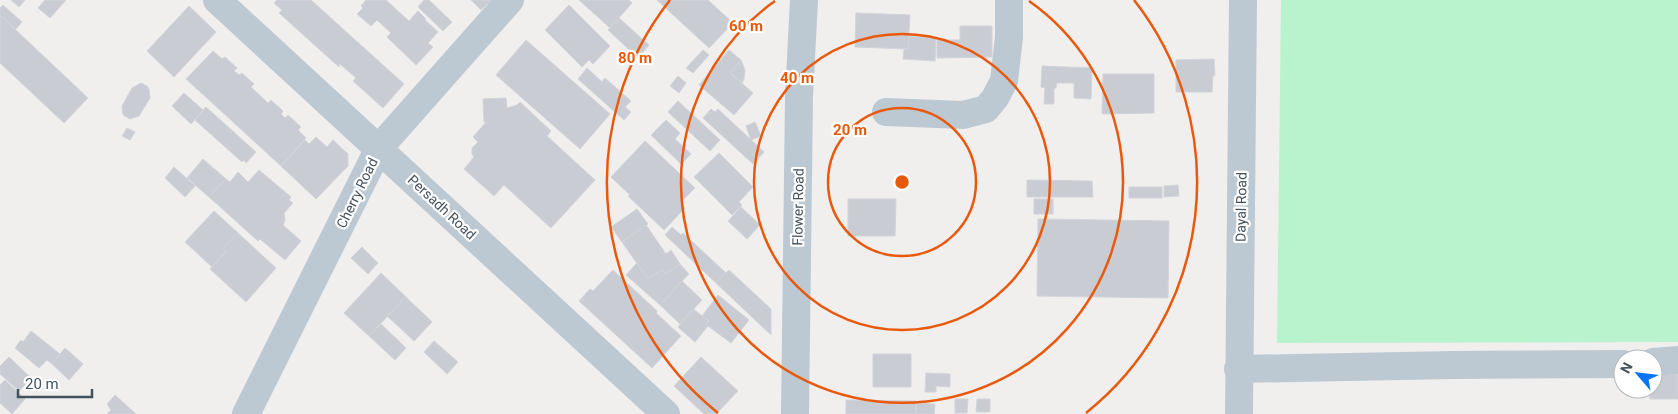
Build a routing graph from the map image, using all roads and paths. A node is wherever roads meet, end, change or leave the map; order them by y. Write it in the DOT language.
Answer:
graph roads {
  1 [pos="217,0"];
  2 [pos="510,0"];
  3 [pos="804,0"];
  4 [pos="1009,0"];
  5 [pos="1244,0"];
  6 [pos="886,112"];
  7 [pos="379,148"];
  8 [pos="1678,360"];
  9 [pos="1663,361"];
  10 [pos="1613,364"];
  11 [pos="1238,370"];
  12 [pos="246,414"];
  13 [pos="666,414"];
  14 [pos="795,414"];
  15 [pos="1238,414"];
  1 -- 7 [label="street, Persadh Road"];
  2 -- 7 [label="street, Cherry Road"];
  3 -- 14 [label="street, Flower Road"];
  4 -- 6 [label="street"];
  5 -- 11 [label="street, Dayal Road"];
  7 -- 12 [label="street, Cherry Road"];
  7 -- 13 [label="street, Persadh Road"];
  8 -- 9 [label="street"];
  10 -- 11 [label="street"];
  11 -- 15 [label="street, Dayal Road"];
}
